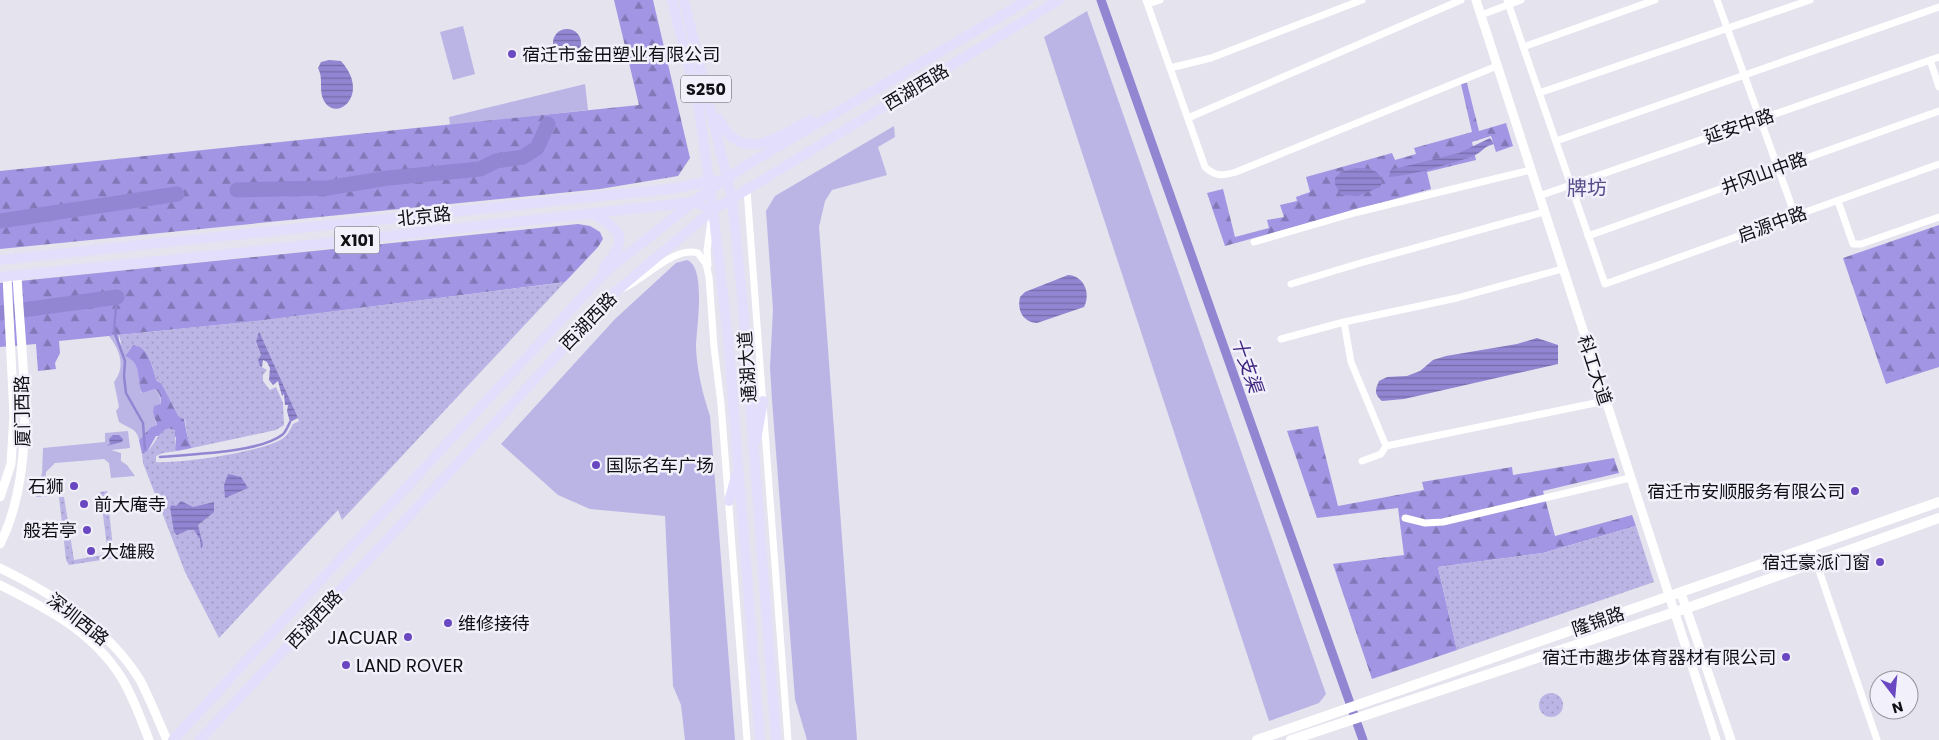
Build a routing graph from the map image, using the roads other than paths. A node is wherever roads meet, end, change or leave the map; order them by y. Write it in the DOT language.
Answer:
graph roads {
  1 [pos="672,0"];
  2 [pos="684,0"];
  3 [pos="1028,0"];
  4 [pos="1059,0"];
  5 [pos="1160,0"];
  6 [pos="1362,0"];
  7 [pos="1461,0"];
  8 [pos="1476,0"];
  9 [pos="1521,0"];
  10 [pos="1655,0"];
  11 [pos="1717,0"];
  12 [pos="1810,0"];
  13 [pos="1147,2"];
  14 [pos="1508,2"];
  15 [pos="1939,6"];
  16 [pos="1481,15"];
  17 [pos="1727,28"];
  18 [pos="1523,47"];
  19 [pos="1939,57"];
  20 [pos="1930,60"];
  21 [pos="1497,66"];
  22 [pos="1170,68"];
  23 [pos="1744,76"];
  24 [pos="882,84"];
  25 [pos="1939,87"];
  26 [pos="1539,93"];
  27 [pos="710,103"];
  28 [pos="1939,111"];
  29 [pos="1188,118"];
  30 [pos="1760,119"];
  31 [pos="1556,141"];
  32 [pos="1939,164"];
  33 [pos="1778,168"];
  34 [pos="1530,170"];
  35 [pos="727,178"];
  36 [pos="710,185"];
  37 [pos="1571,185"];
  38 [pos="747,190"];
  39 [pos="1539,196"];
  40 [pos="732,199"];
  41 [pos="1838,201"];
  42 [pos="694,202"];
  43 [pos="713,210"];
  44 [pos="1544,212"];
  45 [pos="593,214"];
  46 [pos="1795,215"];
  47 [pos="1939,216"];
  48 [pos="1588,236"];
  49 [pos="1254,242"];
  50 [pos="0,260"];
  51 [pos="1562,269"];
  52 [pos="708,271"];
  53 [pos="8,276"];
  54 [pos="1291,284"];
  55 [pos="591,288"];
  56 [pos="614,293"];
  57 [pos="1344,322"];
  58 [pos="14,330"];
  59 [pos="1281,339"];
  60 [pos="763,401"];
  61 [pos="1605,401"];
  62 [pos="1386,446"];
  63 [pos="753,453"];
  64 [pos="1362,461"];
  65 [pos="738,468"];
  66 [pos="1630,478"];
  67 [pos="0,497"];
  68 [pos="729,501"];
  69 [pos="1939,502"];
  70 [pos="1405,518"];
  71 [pos="1939,518"];
  72 [pos="0,544"];
  73 [pos="1811,547"];
  74 [pos="1816,562"];
  75 [pos="0,568"];
  76 [pos="0,585"];
  77 [pos="1681,593"];
  78 [pos="1668,597"];
  79 [pos="1686,608"];
  80 [pos="1674,613"];
  81 [pos="149,740"];
  82 [pos="167,740"];
  83 [pos="172,740"];
  84 [pos="200,740"];
  85 [pos="747,740"];
  86 [pos="760,740"];
  87 [pos="776,740"];
  88 [pos="788,740"];
  89 [pos="1257,740"];
  90 [pos="1292,740"];
  91 [pos="1716,740"];
  92 [pos="1731,740"];
  93 [pos="1877,740"];
  1 -- 36 [label="main road, 通湖大道 / S250"];
  2 -- 27 [label="main road, 通湖大道 / S250"];
  3 -- 24 [label="main road, 西湖西路"];
  4 -- 38 [label="main road, 西湖西路"];
  5 -- 13 [label="street"];
  6 -- 22 [label="street"];
  7 -- 29 [label="street"];
  8 -- 16 [label="street, 科工大道"];
  9 -- 14 [label="street"];
  10 -- 18 [label="street"];
  11 -- 17 [label="street"];
  12 -- 17 [label="street"];
  13 -- 22 [label="street"];
  14 -- 16 [label="street"];
  14 -- 18 [label="street"];
  15 -- 23 [label="street"];
  16 -- 21 [label="street, 科工大道"];
  17 -- 23 [label="street"];
  17 -- 26 [label="street"];
  18 -- 26 [label="street"];
  19 -- 20 [label="street, 延安中路"];
  20 -- 25 [label="street"];
  20 -- 30 [label="street, 延安中路"];
  21 -- 29 [label="street"];
  21 -- 34 [label="street, 科工大道"];
  22 -- 29 [label="street"];
  23 -- 30 [label="street"];
  23 -- 31 [label="street"];
  24 -- 27 [label="main road"];
  24 -- 35 [label="main road, 西湖西路"];
  26 -- 31 [label="street"];
  27 -- 35 [label="main road, 通湖大道 / S250"];
  28 -- 33 [label="street, 井冈山中路"];
  30 -- 33 [label="street"];
  30 -- 37 [label="street, 延安中路"];
  31 -- 37 [label="street"];
  32 -- 41 [label="street, 启源中路"];
  33 -- 46 [label="street"];
  33 -- 48 [label="street, 井冈山中路"];
  34 -- 39 [label="street, 科工大道"];
  34 -- 49 [label="street"];
  35 -- 36 [label="main road, 西湖西路"];
  35 -- 40 [label="main road, 通湖大道"];
  36 -- 42 [label="main road, 西湖西路"];
  36 -- 43 [label="main road, 通湖大道 / S250"];
  36 -- 50 [label="main road, 北京路 / X101"];
  37 -- 39 [label="street, 延安中路"];
  37 -- 48 [label="street"];
  38 -- 40 [label="main road, 西湖西路"];
  38 -- 60 [label="street"];
  39 -- 44 [label="street, 科工大道"];
  40 -- 43 [label="main road, 西湖西路"];
  40 -- 63 [label="main road, 通湖大道"];
  41 -- 46 [label="street, 启源中路"];
  41 -- 47 [label="street"];
  42 -- 43 [label="main road, 北京路 / X101"];
  42 -- 45 [label="main road, 北京路 / X101"];
  42 -- 55 [label="main road, 西湖西路"];
  43 -- 52 [label="street"];
  43 -- 56 [label="main road, 西湖西路"];
  43 -- 65 [label="main road, 通湖大道"];
  44 -- 51 [label="street, 科工大道"];
  44 -- 54 [label="street"];
  45 -- 53 [label="main road, 北京路 / X101"];
  45 -- 55 [label="main road"];
  46 -- 48 [label="street, 启源中路"];
  51 -- 57 [label="street"];
  51 -- 61 [label="street, 科工大道"];
  52 -- 56 [label="street"];
  52 -- 68 [label="street"];
  53 -- 58 [label="street, 厦门西路"];
  55 -- 83 [label="main road, 西湖西路"];
  56 -- 84 [label="main road, 西湖西路"];
  57 -- 59 [label="street"];
  57 -- 62 [label="street"];
  58 -- 67 [label="street, 厦门西路"];
  58 -- 72 [label="street, 厦门西路"];
  60 -- 63 [label="main road"];
  60 -- 88 [label="street"];
  61 -- 62 [label="street"];
  61 -- 66 [label="street, 科工大道"];
  62 -- 64 [label="street"];
  63 -- 87 [label="main road, 通湖大道"];
  65 -- 68 [label="main road"];
  65 -- 86 [label="main road, 通湖大道"];
  66 -- 70 [label="street"];
  66 -- 78 [label="street, 科工大道"];
  68 -- 85 [label="street"];
  69 -- 73 [label="main road, 隆锦路"];
  71 -- 74 [label="main road, 隆锦路"];
  73 -- 74 [label="street"];
  73 -- 77 [label="main road, 隆锦路"];
  74 -- 79 [label="main road, 隆锦路"];
  74 -- 93 [label="street"];
  75 -- 82 [label="street, 深圳西路"];
  76 -- 81 [label="street, 深圳西路"];
  77 -- 78 [label="main road, 隆锦路"];
  77 -- 79 [label="street"];
  78 -- 80 [label="street, 科工大道"];
  78 -- 89 [label="main road, 隆锦路"];
  79 -- 80 [label="main road, 隆锦路"];
  79 -- 92 [label="street"];
  80 -- 90 [label="main road, 隆锦路"];
  80 -- 91 [label="street, 科工大道"];
}
